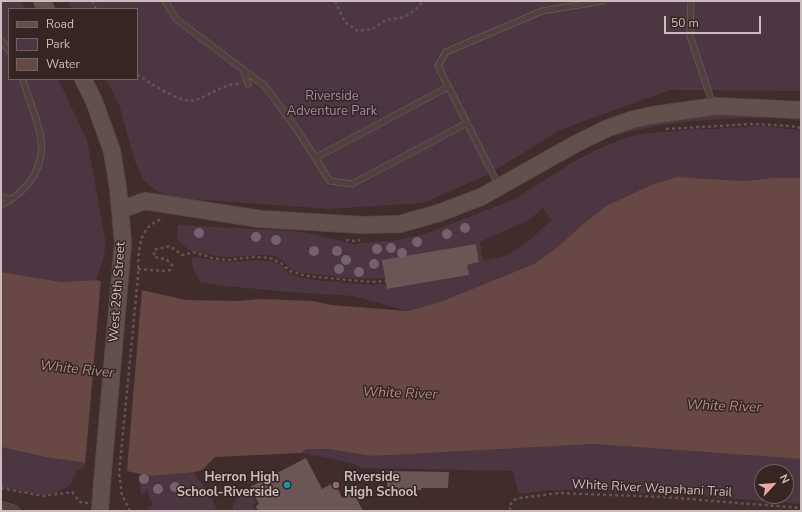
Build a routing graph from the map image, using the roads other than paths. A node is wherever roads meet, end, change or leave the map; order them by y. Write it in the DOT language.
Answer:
graph roads {
  1 [pos="165,1"];
  2 [pos="603,1"];
  3 [pos="691,1"];
  4 [pos="1,40"];
  5 [pos="8,50"];
  6 [pos="243,69"];
  7 [pos="23,80"];
  8 [pos="84,80"];
  9 [pos="248,84"];
  10 [pos="448,87"];
  11 [pos="714,106"];
  12 [pos="801,110"];
  13 [pos="466,123"];
  14 [pos="315,158"];
  15 [pos="499,186"];
  16 [pos="1,196"];
  17 [pos="10,200"];
  18 [pos="1,205"];
  19 [pos="120,210"];
  20 [pos="1,507"];
  21 [pos="100,508"];
  22 [pos="14,511"];
  1 -- 6 [label="lane"];
  2 -- 10 [label="lane"];
  3 -- 11 [label="lane"];
  4 -- 5 [label="lane"];
  6 -- 9 [label="lane"];
  6 -- 14 [label="lane"];
  7 -- 17 [label="lane"];
  8 -- 19 [label="street, West 29th Street"];
  10 -- 13 [label="lane"];
  10 -- 14 [label="lane"];
  11 -- 12 [label="street"];
  11 -- 15 [label="street"];
  13 -- 14 [label="lane"];
  13 -- 15 [label="lane"];
  15 -- 19 [label="street"];
  16 -- 17 [label="lane"];
  17 -- 18 [label="lane"];
  19 -- 21 [label="street, West 29th Street"];
  20 -- 22 [label="street"];
}
